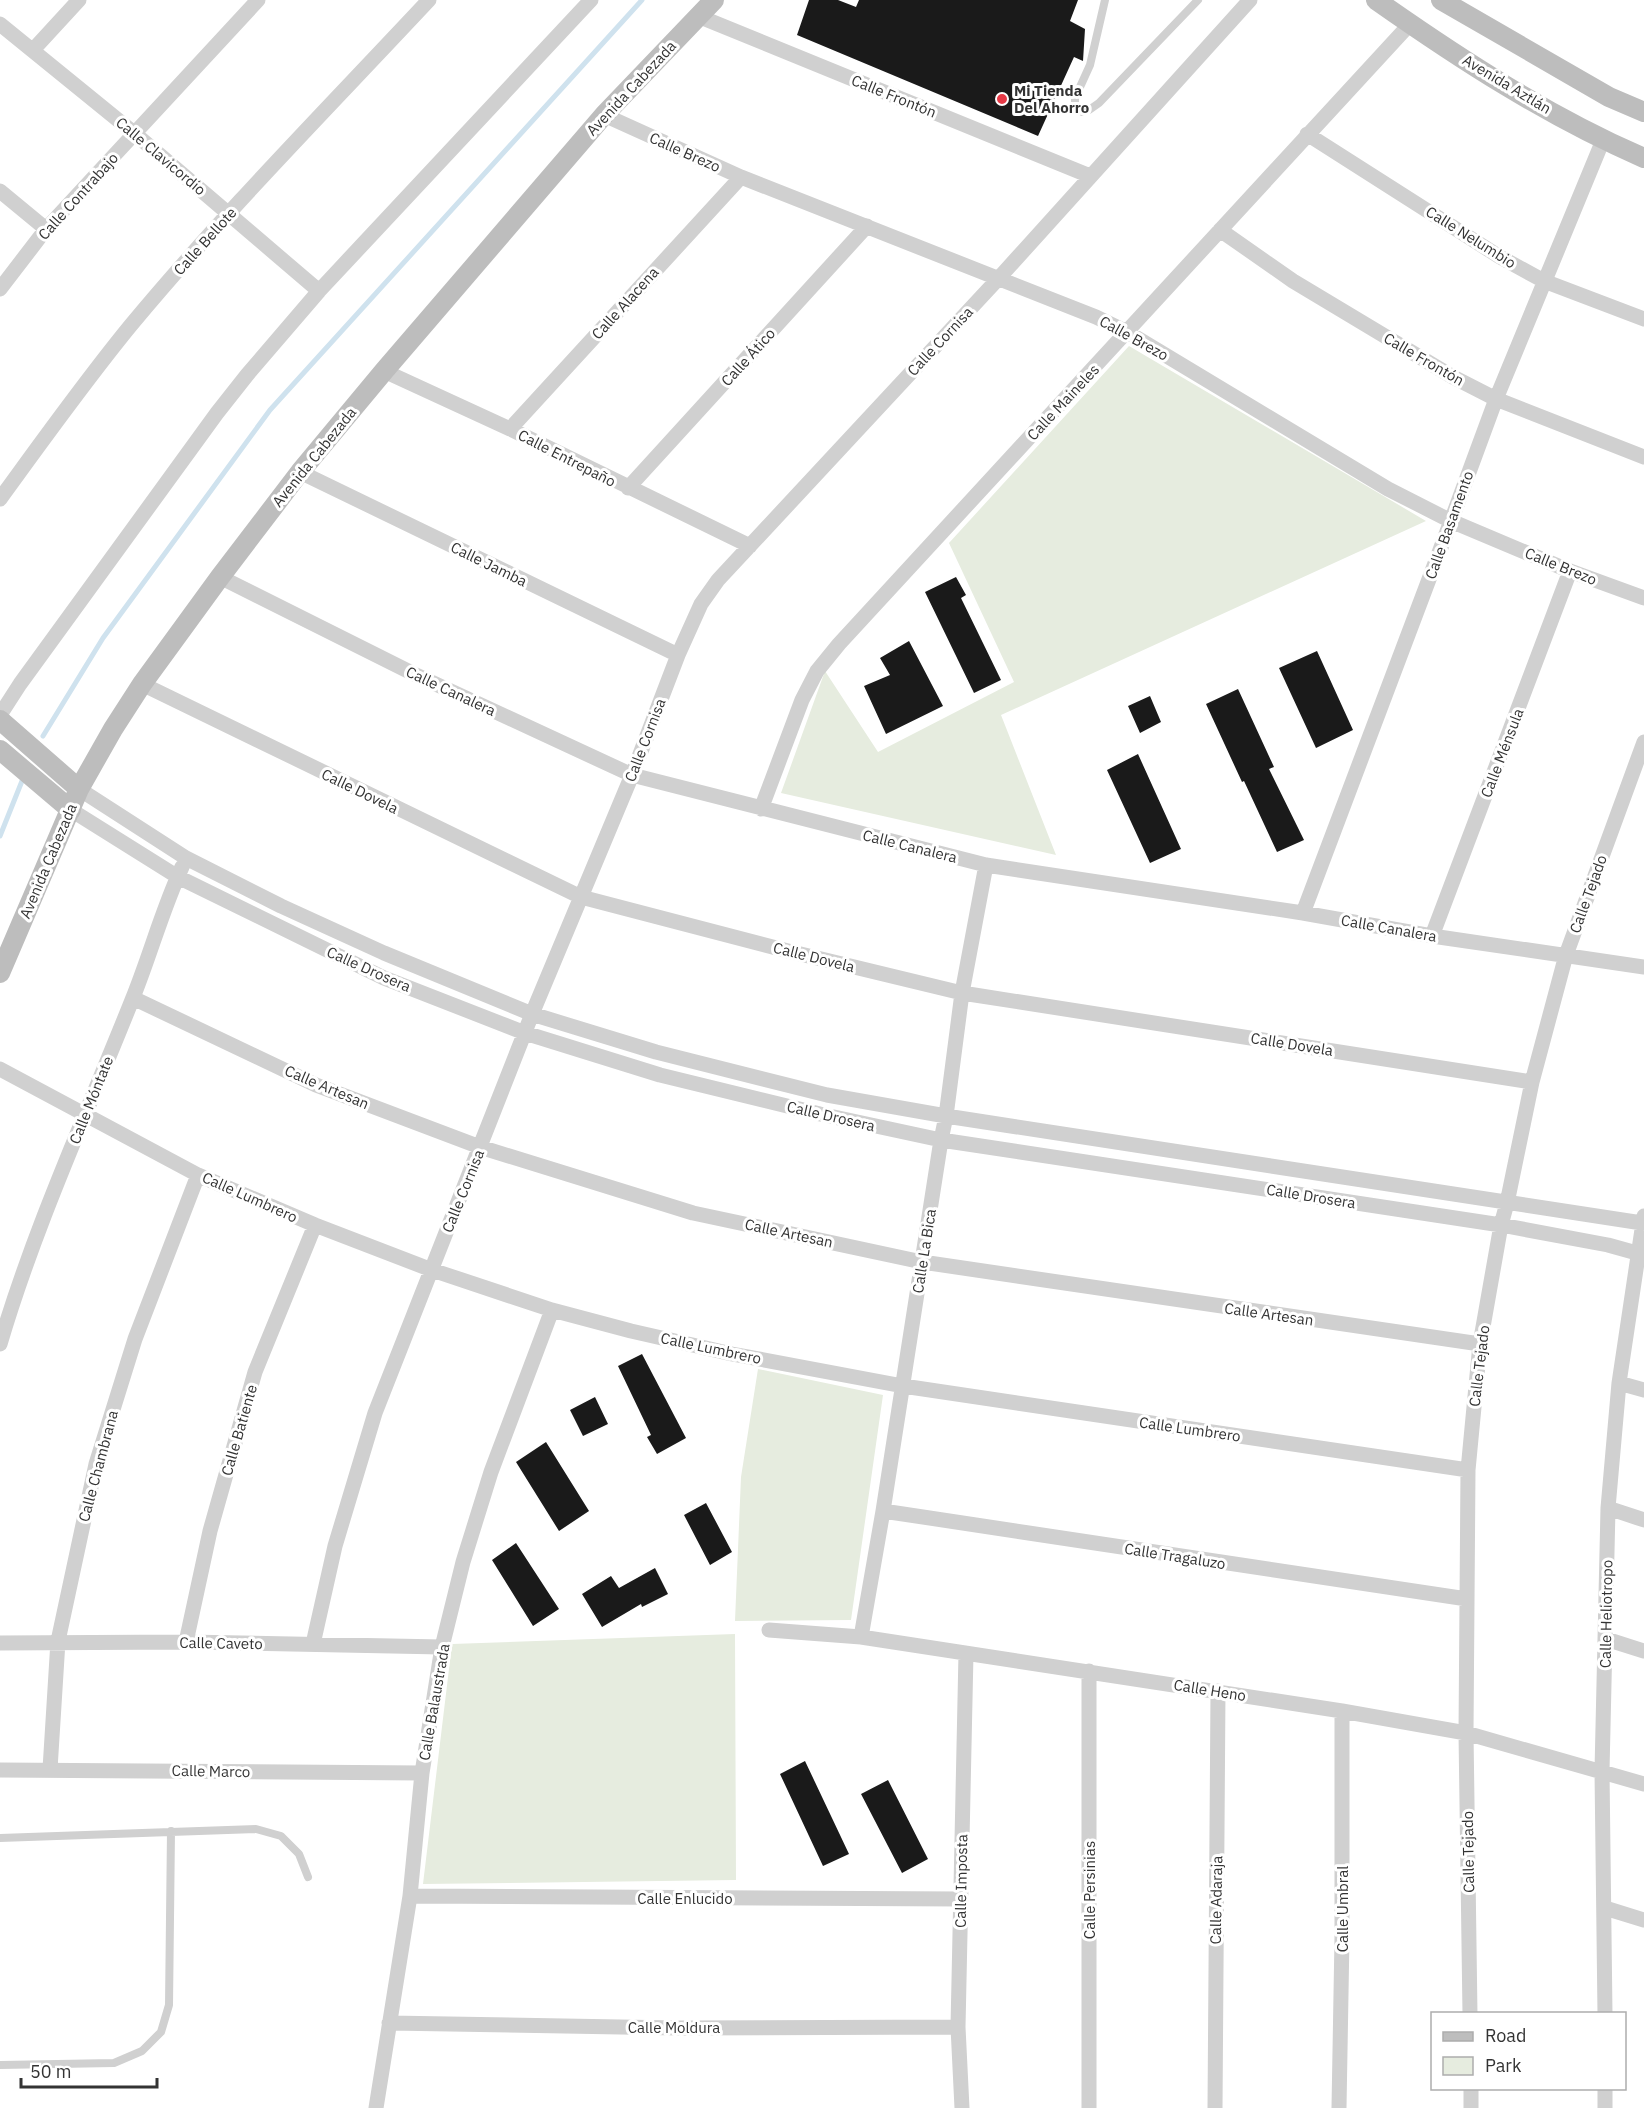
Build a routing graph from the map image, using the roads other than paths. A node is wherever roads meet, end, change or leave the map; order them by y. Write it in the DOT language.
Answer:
graph roads {
  1 [pos="79,0"];
  2 [pos="258,0"];
  3 [pos="429,0"];
  4 [pos="591,0"];
  5 [pos="714,0"];
  6 [pos="1105,0"];
  7 [pos="1198,0"];
  8 [pos="1250,0"];
  9 [pos="1376,0"];
  10 [pos="1441,0"];
  11 [pos="698,16"];
  12 [pos="0,24"];
  13 [pos="1410,24"];
  14 [pos="33,50"];
  15 [pos="1644,112"];
  16 [pos="604,116"];
  17 [pos="134,133"];
  18 [pos="1307,134"];
  19 [pos="1603,140"];
  20 [pos="1644,158"];
  21 [pos="1090,176"];
  22 [pos="741,177"];
  23 [pos="0,190"];
  24 [pos="229,214"];
  25 [pos="867,226"];
  26 [pos="46,229"];
  27 [pos="1220,230"];
  28 [pos="998,279"];
  29 [pos="1544,281"];
  30 [pos="0,289"];
  31 [pos="319,291"];
  32 [pos="1644,319"];
  33 [pos="1127,332"];
  34 [pos="384,371"];
  35 [pos="1496,399"];
  36 [pos="510,429"];
  37 [pos="1644,457"];
  38 [pos="300,472"];
  39 [pos="628,488"];
  40 [pos="0,499"];
  41 [pos="1451,521"];
  42 [pos="750,546"];
  43 [pos="1570,571"];
  44 [pos="220,577"];
  45 [pos="1644,598"];
  46 [pos="678,655"];
  47 [pos="142,684"];
  48 [pos="0,715"];
  49 [pos="0,720"];
  50 [pos="1644,742"];
  51 [pos="0,750"];
  52 [pos="632,775"];
  53 [pos="79,789"];
  54 [pos="761,809"];
  55 [pos="71,810"];
  56 [pos="186,858"];
  57 [pos="986,865"];
  58 [pos="178,877"];
  59 [pos="581,897"];
  60 [pos="1303,913"];
  61 [pos="1432,936"];
  62 [pos="1566,955"];
  63 [pos="1644,967"];
  64 [pos="0,973"];
  65 [pos="962,993"];
  66 [pos="133,998"];
  67 [pos="532,1014"];
  68 [pos="525,1033"];
  69 [pos="0,1069"];
  70 [pos="1532,1082"];
  71 [pos="84,1115"];
  72 [pos="946,1116"];
  73 [pos="941,1140"];
  74 [pos="480,1147"];
  75 [pos="198,1175"];
  76 [pos="1507,1203"];
  77 [pos="1643,1220"];
  78 [pos="315,1225"];
  79 [pos="1501,1225"];
  80 [pos="1642,1255"];
  81 [pos="922,1262"];
  82 [pos="432,1270"];
  83 [pos="552,1310"];
  84 [pos="0,1344"];
  85 [pos="1480,1344"];
  86 [pos="1619,1383"];
  87 [pos="903,1386"];
  88 [pos="1644,1390"];
  89 [pos="1468,1470"];
  90 [pos="1608,1508"];
  91 [pos="883,1511"];
  92 [pos="1644,1520"];
  93 [pos="1467,1599"];
  94 [pos="769,1630"];
  95 [pos="861,1637"];
  96 [pos="1606,1639"];
  97 [pos="58,1641"];
  98 [pos="186,1642"];
  99 [pos="0,1643"];
  100 [pos="313,1644"];
  101 [pos="442,1647"];
  102 [pos="1644,1651"];
  103 [pos="966,1653"];
  104 [pos="1089,1671"];
  105 [pos="1218,1691"];
  106 [pos="1342,1711"];
  107 [pos="1466,1733"];
  108 [pos="50,1769"];
  109 [pos="0,1770"];
  110 [pos="1602,1771"];
  111 [pos="422,1773"];
  112 [pos="1644,1784"];
  113 [pos="171,1831"];
  114 [pos="0,1838"];
  115 [pos="308,1877"];
  116 [pos="410,1896"];
  117 [pos="960,1899"];
  118 [pos="1605,1908"];
  119 [pos="1644,1920"];
  120 [pos="1470,2012"];
  121 [pos="1605,2012"];
  122 [pos="389,2023"];
  123 [pos="958,2027"];
  124 [pos="0,2065"];
  125 [pos="1471,2090"];
  126 [pos="1605,2090"];
  127 [pos="376,2108"];
  128 [pos="962,2108"];
  129 [pos="1089,2108"];
  130 [pos="1215,2108"];
  131 [pos="1339,2108"];
  132 [pos="1471,2108"];
  133 [pos="1605,2108"];
  1 -- 14 [label="street"];
  2 -- 17 [label="street, Calle Contrabajo"];
  3 -- 24 [label="street, Calle Bellote"];
  4 -- 31 [label="street"];
  5 -- 11 [label="main road, Avenida Cabezada"];
  6 -- 7 [label="lane"];
  8 -- 21 [label="street, Calle Cornisa"];
  9 -- 13 [label="main road, Avenida Aztlán"];
  10 -- 15 [label="main road"];
  11 -- 16 [label="main road, Avenida Cabezada"];
  11 -- 21 [label="street, Calle Frontón"];
  12 -- 14 [label="street, Calle Clavicordio"];
  13 -- 18 [label="street, Calle Maineles"];
  13 -- 19 [label="main road, Avenida Aztlán"];
  14 -- 17 [label="street, Calle Clavicordio"];
  16 -- 22 [label="street, Calle Brezo"];
  16 -- 34 [label="main road, Avenida Cabezada"];
  17 -- 24 [label="street, Calle Clavicordio"];
  17 -- 26 [label="street, Calle Contrabajo"];
  18 -- 27 [label="street, Calle Maineles"];
  18 -- 29 [label="street, Calle Nelumbio"];
  19 -- 20 [label="main road, Avenida Aztlán"];
  19 -- 29 [label="street, Calle Basamento"];
  21 -- 28 [label="street, Calle Cornisa"];
  22 -- 25 [label="street, Calle Brezo"];
  22 -- 36 [label="street, Calle Alacena"];
  23 -- 26 [label="street"];
  24 -- 31 [label="street, Calle Clavicordio"];
  24 -- 40 [label="street, Calle Bellote"];
  25 -- 28 [label="street, Calle Brezo"];
  25 -- 39 [label="street, Calle Ático"];
  26 -- 30 [label="street, Calle Contrabajo"];
  27 -- 33 [label="street, Calle Maineles"];
  27 -- 35 [label="street, Calle Frontón"];
  28 -- 33 [label="street, Calle Brezo"];
  28 -- 42 [label="street, Calle Cornisa"];
  29 -- 32 [label="street, Calle Nelumbio"];
  29 -- 35 [label="street, Calle Basamento"];
  31 -- 48 [label="street"];
  33 -- 41 [label="street, Calle Brezo"];
  33 -- 54 [label="street, Calle Maineles"];
  34 -- 36 [label="street, Calle Entrepaño"];
  34 -- 38 [label="main road, Avenida Cabezada"];
  35 -- 37 [label="street, Calle Frontón"];
  35 -- 41 [label="street, Calle Basamento"];
  36 -- 39 [label="street, Calle Entrepaño"];
  38 -- 44 [label="main road, Avenida Cabezada"];
  38 -- 46 [label="street, Calle Jamba"];
  39 -- 42 [label="street, Calle Entrepaño"];
  41 -- 43 [label="street, Calle Brezo"];
  41 -- 60 [label="street, Calle Basamento"];
  42 -- 46 [label="street, Calle Cornisa"];
  43 -- 45 [label="street, Calle Brezo"];
  43 -- 61 [label="street, Calle Ménsula"];
  44 -- 47 [label="main road, Avenida Cabezada"];
  44 -- 52 [label="street, Calle Canalera"];
  46 -- 52 [label="street, Calle Cornisa"];
  47 -- 53 [label="main road, Avenida Cabezada"];
  47 -- 59 [label="street, Calle Dovela"];
  49 -- 53 [label="main road"];
  50 -- 62 [label="street, Calle Tejado"];
  51 -- 55 [label="main road"];
  52 -- 54 [label="street, Calle Canalera"];
  52 -- 59 [label="street, Calle Cornisa"];
  53 -- 55 [label="main road, Avenida Cabezada"];
  53 -- 56 [label="street, Calle Drosera"];
  54 -- 57 [label="street, Calle Canalera"];
  55 -- 58 [label="street, Calle Drosera"];
  55 -- 64 [label="main road, Avenida Cabezada"];
  56 -- 58 [label="street, Calle Móntate"];
  56 -- 67 [label="street, Calle Drosera"];
  57 -- 60 [label="street, Calle Canalera"];
  57 -- 65 [label="street, Calle La Bica"];
  58 -- 66 [label="street, Calle Móntate"];
  58 -- 68 [label="street, Calle Drosera"];
  59 -- 65 [label="street, Calle Dovela"];
  59 -- 67 [label="street, Calle Cornisa"];
  60 -- 61 [label="street, Calle Canalera"];
  61 -- 62 [label="street, Calle Canalera"];
  62 -- 63 [label="street, Calle Canalera"];
  62 -- 70 [label="street, Calle Tejado"];
  65 -- 70 [label="street, Calle Dovela"];
  65 -- 72 [label="street, Calle La Bica"];
  66 -- 71 [label="street, Calle Móntate"];
  66 -- 74 [label="street, Calle Artesan"];
  67 -- 68 [label="street, Calle Cornisa"];
  67 -- 72 [label="street, Calle Drosera"];
  68 -- 73 [label="street, Calle Drosera"];
  68 -- 74 [label="street, Calle Cornisa"];
  69 -- 71 [label="street, Calle Lumbrero"];
  70 -- 76 [label="street, Calle Tejado"];
  71 -- 75 [label="street, Calle Lumbrero"];
  71 -- 84 [label="street, Calle Móntate"];
  72 -- 73 [label="street, Calle La Bica"];
  72 -- 76 [label="street, Calle Drosera"];
  73 -- 79 [label="street, Calle Drosera"];
  73 -- 81 [label="street, Calle La Bica"];
  74 -- 81 [label="street, Calle Artesan"];
  74 -- 82 [label="street, Calle Cornisa"];
  75 -- 78 [label="street, Calle Lumbrero"];
  75 -- 97 [label="street, Calle Chambrana"];
  76 -- 77 [label="street, Calle Drosera"];
  76 -- 79 [label="street, Calle Tejado"];
  77 -- 80 [label="street, Calle Heliotropo"];
  78 -- 82 [label="street, Calle Lumbrero"];
  78 -- 98 [label="street, Calle Batiente"];
  79 -- 80 [label="street, Calle Drosera"];
  79 -- 85 [label="street, Calle Tejado"];
  80 -- 86 [label="street, Calle Heliotropo"];
  81 -- 85 [label="street, Calle Artesan"];
  81 -- 87 [label="street, Calle La Bica"];
  82 -- 83 [label="street, Calle Lumbrero"];
  82 -- 100 [label="street, Calle Cornisa"];
  83 -- 87 [label="street, Calle Lumbrero"];
  83 -- 101 [label="street, Calle Balaustrada"];
  85 -- 89 [label="street, Calle Tejado"];
  86 -- 88 [label="street"];
  86 -- 90 [label="street, Calle Heliotropo"];
  87 -- 89 [label="street, Calle Lumbrero"];
  87 -- 91 [label="street, Calle La Bica"];
  89 -- 93 [label="street, Calle Tejado"];
  90 -- 92 [label="street"];
  90 -- 96 [label="street, Calle Heliotropo"];
  91 -- 93 [label="street, Calle Tragaluzo"];
  91 -- 95 [label="street, Calle La Bica"];
  93 -- 107 [label="street, Calle Tejado"];
  94 -- 95 [label="street, Calle Heno"];
  95 -- 103 [label="street, Calle Heno"];
  96 -- 102 [label="street"];
  96 -- 110 [label="street, Calle Heliotropo"];
  97 -- 98 [label="street, Calle Caveto"];
  97 -- 99 [label="street, Calle Caveto"];
  97 -- 108 [label="street, Calle Chambrana"];
  98 -- 100 [label="street, Calle Caveto"];
  100 -- 101 [label="street, Calle Caveto"];
  101 -- 111 [label="street, Calle Balaustrada"];
  103 -- 104 [label="street, Calle Heno"];
  103 -- 117 [label="street, Calle Imposta"];
  104 -- 105 [label="street, Calle Heno"];
  104 -- 129 [label="street, Calle Persinias"];
  105 -- 106 [label="street, Calle Heno"];
  105 -- 130 [label="street, Calle Adaraja"];
  106 -- 107 [label="street, Calle Heno"];
  106 -- 131 [label="street, Calle Umbral"];
  107 -- 110 [label="street, Calle Heno"];
  107 -- 120 [label="street, Calle Tejado"];
  108 -- 109 [label="street, Calle Marco"];
  108 -- 111 [label="street, Calle Marco"];
  110 -- 112 [label="street, Calle Heno"];
  110 -- 118 [label="street, Calle Heliotropo"];
  111 -- 116 [label="street, Calle Balaustrada"];
  113 -- 114 [label="lane"];
  113 -- 115 [label="lane"];
  113 -- 124 [label="lane"];
  116 -- 117 [label="street, Calle Enlucido"];
  116 -- 122 [label="street, Calle Balaustrada"];
  117 -- 123 [label="street, Calle Imposta"];
  118 -- 119 [label="street"];
  118 -- 121 [label="street, Calle Heliotropo"];
  122 -- 123 [label="street, Calle Moldura"];
  122 -- 127 [label="street, Calle Balaustrada"];
  123 -- 128 [label="street, Calle Imposta"];
  125 -- 132 [label="street"];
  126 -- 133 [label="street"];
}
